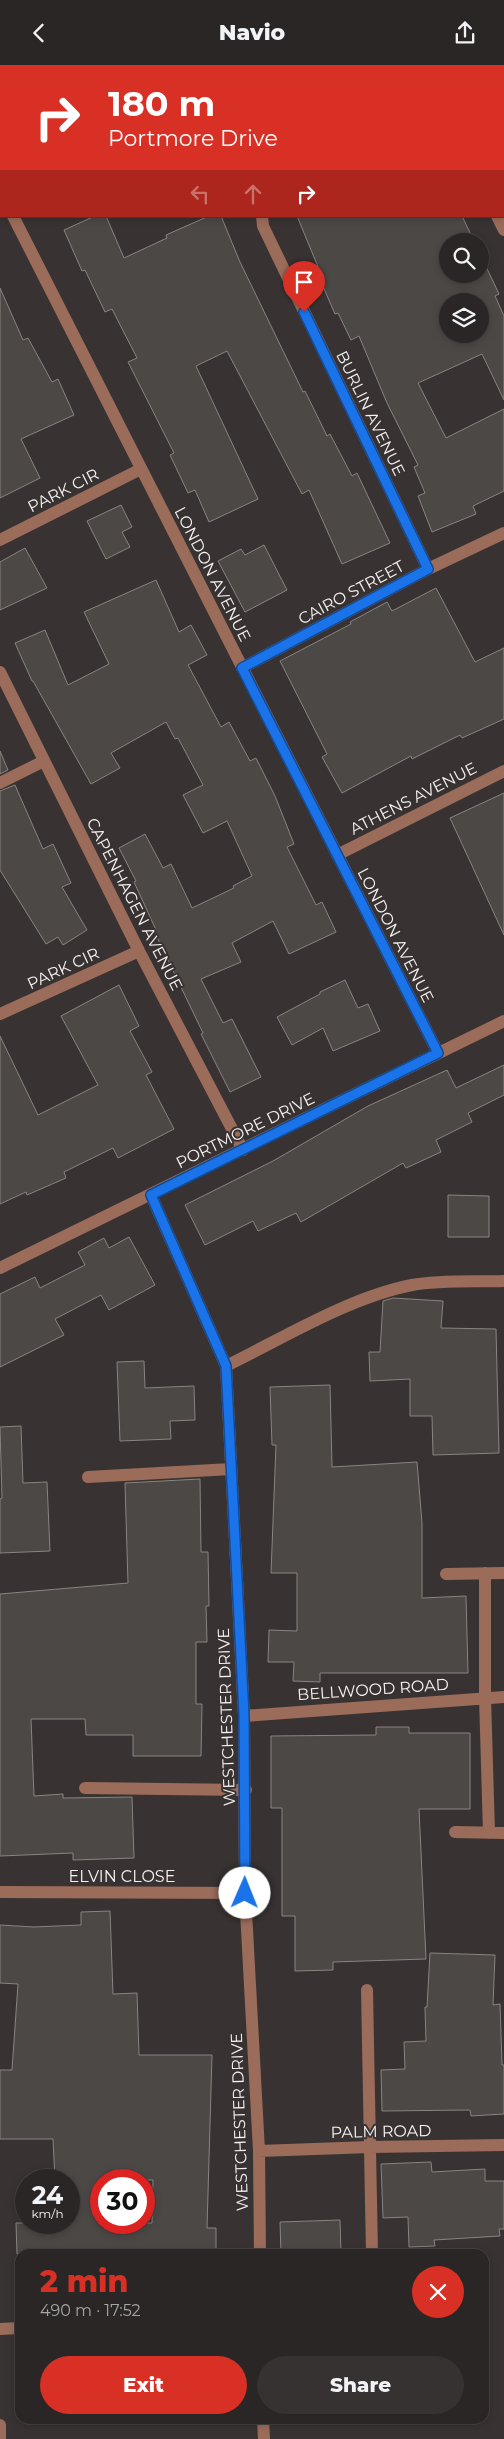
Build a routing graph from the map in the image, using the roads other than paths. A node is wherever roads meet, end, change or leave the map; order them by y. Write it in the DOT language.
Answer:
graph roads {
  1 [pos="14,217"];
  2 [pos="262,217"];
  3 [pos="498,217"];
  4 [pos="504,230"];
  5 [pos="141,469"];
  6 [pos="504,533"];
  7 [pos="0,540"];
  8 [pos="428,569"];
  9 [pos="242,668"];
  10 [pos="0,672"];
  11 [pos="44,761"];
  12 [pos="504,771"];
  13 [pos="0,783"];
  14 [pos="337,855"];
  15 [pos="139,951"];
  16 [pos="0,1015"];
  17 [pos="504,1021"];
  18 [pos="438,1053"];
  19 [pos="243,1149"];
  20 [pos="151,1195"];
  21 [pos="0,1268"];
  22 [pos="504,1281"];
  23 [pos="226,1366"];
  24 [pos="231,1469"];
  25 [pos="88,1477"];
  26 [pos="485,1573"];
  27 [pos="504,1573"];
  28 [pos="446,1574"];
  29 [pos="485,1697"];
  30 [pos="504,1697"];
  31 [pos="244,1715"];
  32 [pos="85,1788"];
  33 [pos="246,1790"];
  34 [pos="455,1832"];
  35 [pos="489,1833"];
  36 [pos="504,1833"];
  37 [pos="0,1892"];
  38 [pos="245,1893"];
  39 [pos="367,1991"];
  40 [pos="504,2145"];
  41 [pos="370,2147"];
  42 [pos="258,2151"];
  43 [pos="260,2249"];
  44 [pos="372,2249"];
  45 [pos="15,2328"];
  46 [pos="0,2329"];
  47 [pos="263,2424"];
  48 [pos="0,2425"];
  49 [pos="0,2439"];
  50 [pos="264,2439"];
  1 -- 5 [label="street, LONDON AVENUE"];
  2 -- 8 [label="street, BURLIN AVENUE"];
  3 -- 4 [label="street"];
  5 -- 7 [label="street, PARK CIR"];
  5 -- 9 [label="street, LONDON AVENUE"];
  6 -- 8 [label="street, CAIRO STREET"];
  8 -- 9 [label="street, CAIRO STREET"];
  9 -- 14 [label="street, LONDON AVENUE"];
  10 -- 11 [label="street, CAPENHAGEN AVENUE"];
  11 -- 13 [label="street"];
  11 -- 15 [label="street, CAPENHAGEN AVENUE"];
  12 -- 14 [label="street, ATHENS AVENUE"];
  14 -- 18 [label="street, LONDON AVENUE"];
  15 -- 16 [label="street, PARK CIR"];
  15 -- 19 [label="street, CAPENHAGEN AVENUE"];
  17 -- 18 [label="street, PORTMORE DRIVE"];
  18 -- 19 [label="street, PORTMORE DRIVE"];
  19 -- 20 [label="street, PORTMORE DRIVE"];
  20 -- 21 [label="street, PORTMORE DRIVE"];
  20 -- 23 [label="street, WESTCHESTER DRIVE"];
  22 -- 23 [label="street"];
  23 -- 24 [label="street, WESTCHESTER DRIVE"];
  24 -- 25 [label="street"];
  24 -- 31 [label="street, WESTCHESTER DRIVE"];
  26 -- 27 [label="street"];
  26 -- 28 [label="street"];
  26 -- 29 [label="street"];
  29 -- 30 [label="street, BELLWOOD ROAD"];
  29 -- 31 [label="street, BELLWOOD ROAD"];
  29 -- 35 [label="street"];
  31 -- 33 [label="street, WESTCHESTER DRIVE"];
  32 -- 33 [label="street"];
  33 -- 38 [label="street, WESTCHESTER DRIVE"];
  34 -- 35 [label="street"];
  35 -- 36 [label="street"];
  37 -- 38 [label="street, ELVIN CLOSE"];
  38 -- 42 [label="street, WESTCHESTER DRIVE"];
  39 -- 41 [label="street"];
  40 -- 41 [label="street, PALM ROAD"];
  41 -- 42 [label="street, PALM ROAD"];
  41 -- 44 [label="street"];
  42 -- 43 [label="street, WESTCHESTER DRIVE"];
  45 -- 46 [label="street"];
  47 -- 50 [label="street"];
  48 -- 49 [label="street"];
}
